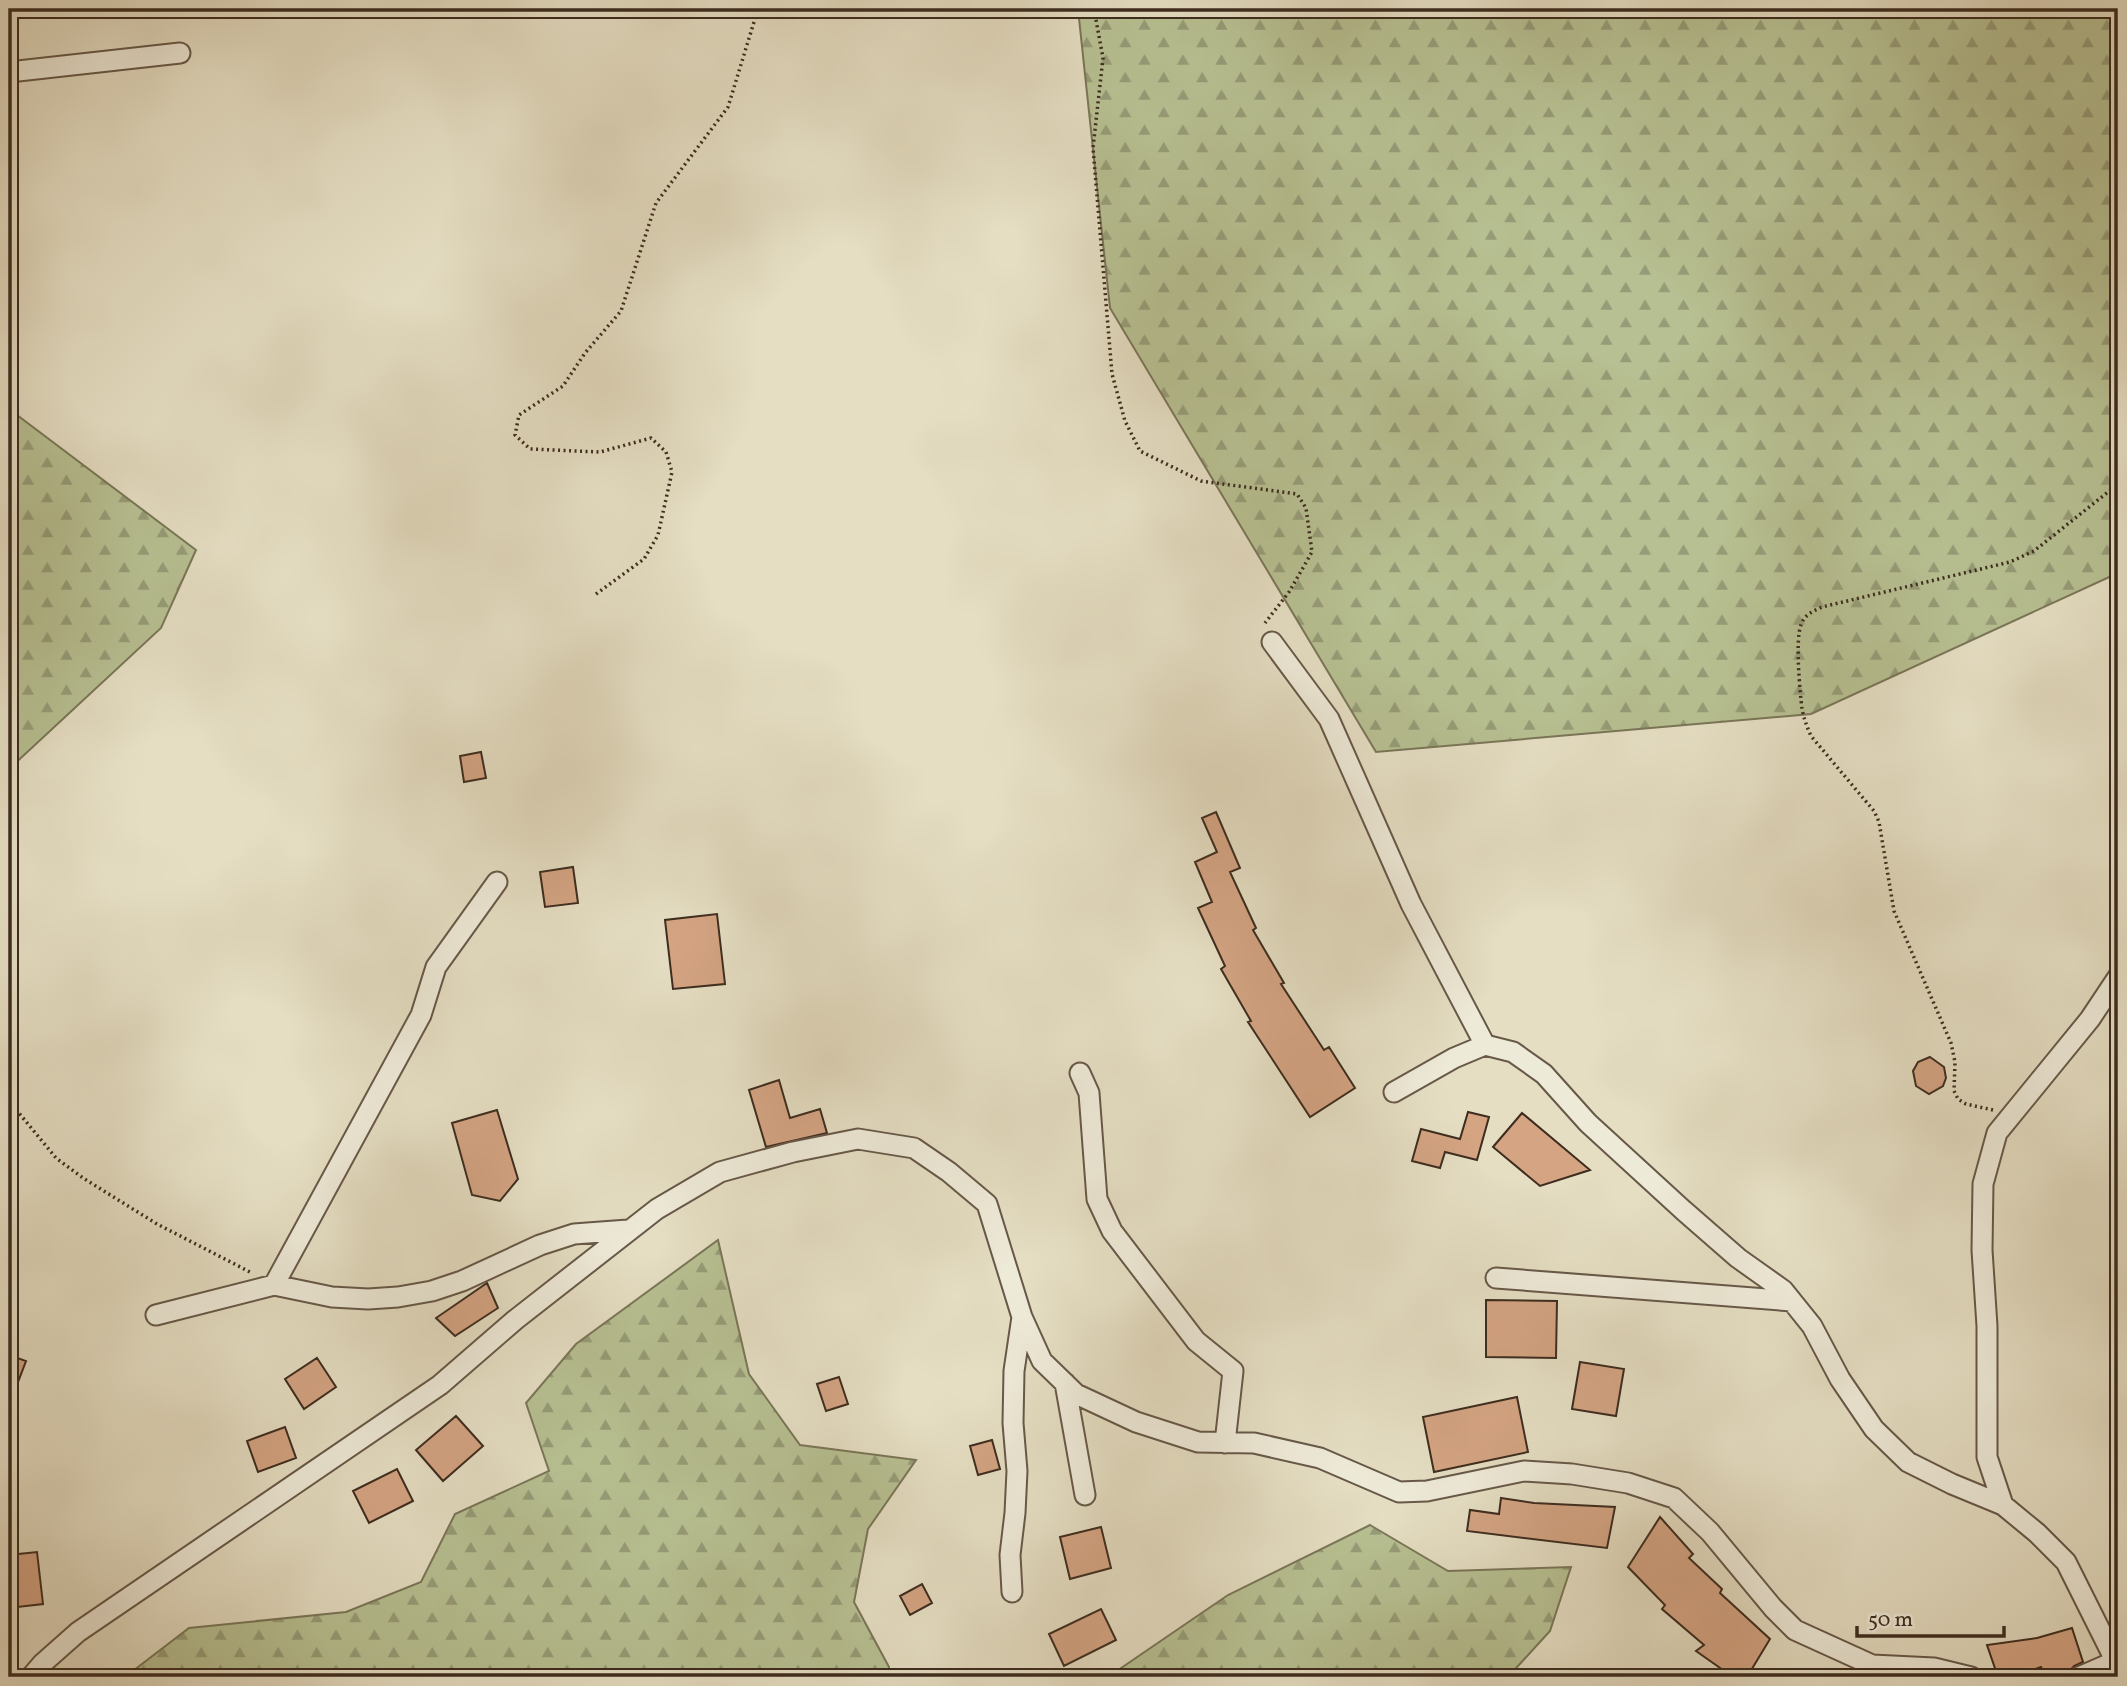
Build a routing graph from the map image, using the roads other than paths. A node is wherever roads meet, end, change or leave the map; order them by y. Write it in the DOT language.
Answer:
graph roads {
  1 [pos="180,53"];
  2 [pos="9,72"];
  3 [pos="1272,642"];
  4 [pos="497,882"];
  5 [pos="2118,977"];
  6 [pos="1485,1045"];
  7 [pos="1080,1073"];
  8 [pos="1394,1092"];
  9 [pos="628,1230"];
  10 [pos="1496,1278"];
  11 [pos="274,1285"];
  12 [pos="1792,1301"];
  13 [pos="156,1315"];
  14 [pos="1022,1317"];
  15 [pos="1065,1383"];
  16 [pos="1226,1443"];
  17 [pos="1086,1495"];
  18 [pos="2003,1505"];
  19 [pos="1012,1592"];
  20 [pos="2117,1661"];
  21 [pos="1936,1673"];
  22 [pos="31,1677"];
  23 [pos="1970,1677"];
  24 [pos="2078,1677"];
  1 -- 2 [label="street"];
  3 -- 6 [label="street"];
  4 -- 11 [label="street"];
  5 -- 18 [label="street"];
  6 -- 8 [label="street"];
  6 -- 12 [label="street"];
  7 -- 16 [label="street"];
  9 -- 11 [label="street"];
  9 -- 14 [label="street"];
  9 -- 22 [label="street"];
  10 -- 12 [label="street"];
  11 -- 13 [label="street"];
  12 -- 18 [label="street"];
  14 -- 15 [label="street"];
  14 -- 19 [label="street"];
  15 -- 16 [label="street"];
  15 -- 17 [label="street"];
  16 -- 21 [label="street"];
  18 -- 20 [label="street"];
  20 -- 24 [label="street"];
  21 -- 23 [label="street"];
}
